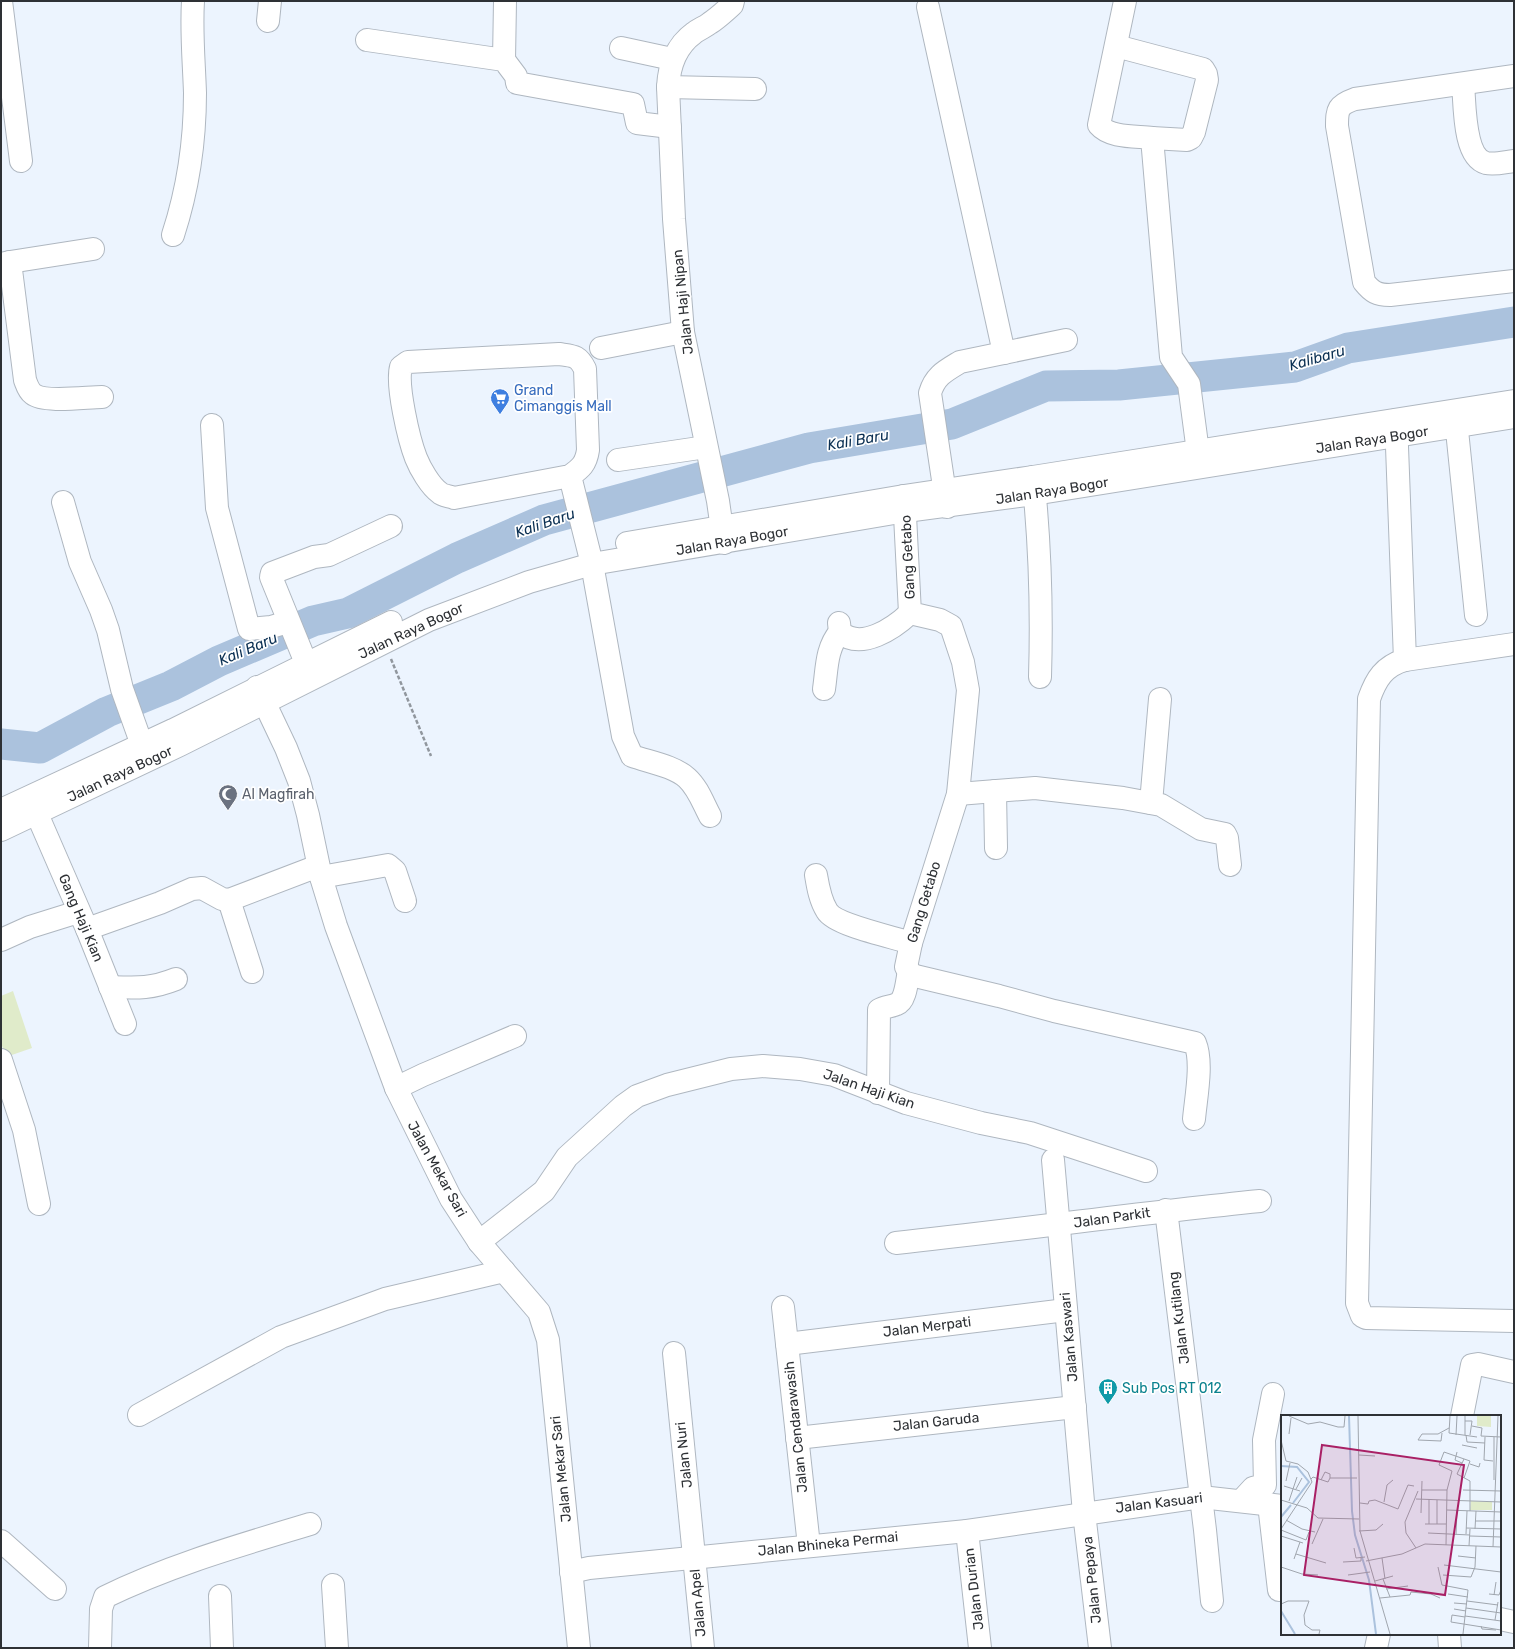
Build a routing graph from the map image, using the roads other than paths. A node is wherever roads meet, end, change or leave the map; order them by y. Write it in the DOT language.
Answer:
graph roads {
  1 [pos="1,1"];
  2 [pos="193,1"];
  3 [pos="505,1"];
  4 [pos="734,1"];
  5 [pos="1125,1"];
  6 [pos="928,7"];
  7 [pos="367,40"];
  8 [pos="1116,46"];
  9 [pos="621,48"];
  10 [pos="672,59"];
  11 [pos="504,60"];
  12 [pos="1514,76"];
  13 [pos="1463,84"];
  14 [pos="668,87"];
  15 [pos="755,89"];
  16 [pos="670,127"];
  17 [pos="1152,138"];
  18 [pos="22,161"];
  19 [pos="1514,161"];
  20 [pos="173,236"];
  21 [pos="93,249"];
  22 [pos="5,263"];
  23 [pos="1514,280"];
  24 [pos="683,332"];
  25 [pos="1066,340"];
  26 [pos="601,348"];
  27 [pos="1004,353"];
  28 [pos="102,397"];
  29 [pos="1514,401"];
  30 [pos="1514,417"];
  31 [pos="1456,419"];
  32 [pos="212,425"];
  33 [pos="1397,428"];
  34 [pos="707,452"];
  35 [pos="1198,452"];
  36 [pos="618,460"];
  37 [pos="573,486"];
  38 [pos="1034,486"];
  39 [pos="946,498"];
  40 [pos="62,502"];
  41 [pos="905,503"];
  42 [pos="391,526"];
  43 [pos="723,534"];
  44 [pos="588,550"];
  45 [pos="910,613"];
  46 [pos="1476,615"];
  47 [pos="289,622"];
  48 [pos="1514,644"];
  49 [pos="1405,660"];
  50 [pos="306,663"];
  51 [pos="1040,677"];
  52 [pos="824,689"];
  53 [pos="261,695"];
  54 [pos="1160,699"];
  55 [pos="177,738"];
  56 [pos="142,745"];
  57 [pos="995,791"];
  58 [pos="958,794"];
  59 [pos="1151,803"];
  60 [pos="1,810"];
  61 [pos="37,814"];
  62 [pos="710,816"];
  63 [pos="1,830"];
  64 [pos="996,848"];
  65 [pos="1230,865"];
  66 [pos="319,872"];
  67 [pos="816,875"];
  68 [pos="229,900"];
  69 [pos="404,901"];
  70 [pos="83,920"];
  71 [pos="1,940"];
  72 [pos="911,943"];
  73 [pos="909,971"];
  74 [pos="252,972"];
  75 [pos="176,979"];
  76 [pos="110,988"];
  77 [pos="125,1024"];
  78 [pos="515,1036"];
  79 [pos="1,1060"];
  80 [pos="396,1088"];
  81 [pos="878,1093"];
  82 [pos="1194,1119"];
  83 [pos="1053,1160"];
  84 [pos="1146,1171"];
  85 [pos="1260,1201"];
  86 [pos="39,1204"];
  87 [pos="1166,1210"];
  88 [pos="1059,1225"];
  89 [pos="479,1242"];
  90 [pos="896,1243"];
  91 [pos="504,1271"];
  92 [pos="783,1308"];
  93 [pos="1066,1310"];
  94 [pos="1514,1321"];
  95 [pos="787,1344"];
  96 [pos="674,1353"];
  97 [pos="1514,1372"];
  98 [pos="1273,1394"];
  99 [pos="1075,1407"];
  100 [pos="139,1415"];
  101 [pos="1462,1415"];
  102 [pos="797,1438"];
  103 [pos="1201,1497"];
  104 [pos="1242,1500"];
  105 [pos="1275,1505"];
  106 [pos="1084,1513"];
  107 [pos="310,1524"];
  108 [pos="967,1531"];
  109 [pos="1,1541"];
  110 [pos="810,1546"];
  111 [pos="694,1557"];
  112 [pos="571,1572"];
  113 [pos="333,1585"];
  114 [pos="55,1589"];
  115 [pos="1279,1590"];
  116 [pos="220,1596"];
  117 [pos="1212,1601"];
  118 [pos="1501,1619"];
  119 [pos="1514,1622"];
  120 [pos="1379,1635"];
  121 [pos="1449,1635"];
  122 [pos="100,1648"];
  123 [pos="222,1648"];
  124 [pos="336,1648"];
  125 [pos="579,1648"];
  126 [pos="702,1648"];
  127 [pos="980,1648"];
  128 [pos="1100,1648"];
  129 [pos="1376,1648"];
  130 [pos="1450,1648"];
  1 -- 18 [label="main road"];
  2 -- 20 [label="main road"];
  3 -- 11 [label="main road"];
  4 -- 10 [label="main road, Jalan Haji Nipan"];
  5 -- 8 [label="main road"];
  6 -- 27 [label="main road"];
  7 -- 11 [label="main road"];
  8 -- 17 [label="main road"];
  8 -- 17 [label="main road"];
  9 -- 10 [label="main road"];
  10 -- 14 [label="main road, Jalan Haji Nipan"];
  11 -- 16 [label="main road"];
  12 -- 13 [label="main road"];
  13 -- 19 [label="main road"];
  13 -- 23 [label="main road"];
  14 -- 15 [label="main road"];
  14 -- 16 [label="main road, Jalan Haji Nipan"];
  16 -- 24 [label="main road, Jalan Haji Nipan"];
  17 -- 35 [label="main road"];
  21 -- 22 [label="main road"];
  22 -- 28 [label="main road"];
  24 -- 26 [label="main road"];
  24 -- 34 [label="main road, Jalan Haji Nipan"];
  25 -- 27 [label="main road"];
  27 -- 39 [label="main road"];
  29 -- 31 [label="main road, Jalan Raya Bogor"];
  30 -- 31 [label="main road, Jalan Raya Bogor"];
  31 -- 33 [label="main road, Jalan Raya Bogor"];
  31 -- 46 [label="main road"];
  32 -- 47 [label="main road"];
  33 -- 35 [label="main road, Jalan Raya Bogor"];
  33 -- 38 [label="main road, Jalan Raya Bogor"];
  33 -- 49 [label="main road"];
  34 -- 36 [label="main road"];
  34 -- 43 [label="main road, Jalan Haji Nipan"];
  35 -- 38 [label="main road, Jalan Raya Bogor"];
  37 -- 37 [label="main road"];
  37 -- 44 [label="main road"];
  38 -- 39 [label="main road, Jalan Raya Bogor"];
  38 -- 51 [label="main road"];
  39 -- 41 [label="main road, Jalan Raya Bogor"];
  40 -- 56 [label="main road"];
  41 -- 43 [label="main road, Jalan Raya Bogor"];
  41 -- 45 [label="main road, Gang Getabo"];
  42 -- 47 [label="main road"];
  43 -- 44 [label="main road, Jalan Raya Bogor"];
  44 -- 50 [label="main road, Jalan Raya Bogor"];
  44 -- 53 [label="main road, Jalan Raya Bogor"];
  44 -- 62 [label="main road"];
  45 -- 52 [label="main road"];
  45 -- 58 [label="main road, Gang Getabo"];
  47 -- 50 [label="main road"];
  48 -- 49 [label="main road"];
  49 -- 94 [label="main road"];
  50 -- 53 [label="main road, Jalan Raya Bogor"];
  53 -- 55 [label="main road, Jalan Raya Bogor"];
  53 -- 66 [label="main road, Jalan Mekar Sari"];
  54 -- 59 [label="main road"];
  55 -- 56 [label="main road, Jalan Raya Bogor"];
  55 -- 61 [label="main road, Jalan Raya Bogor"];
  56 -- 60 [label="main road, Jalan Raya Bogor"];
  57 -- 58 [label="main road"];
  57 -- 59 [label="main road"];
  57 -- 64 [label="main road"];
  58 -- 72 [label="main road, Gang Getabo"];
  59 -- 65 [label="main road"];
  61 -- 63 [label="main road, Jalan Raya Bogor"];
  61 -- 70 [label="main road, Gang Haji Kian"];
  66 -- 68 [label="main road"];
  66 -- 69 [label="main road"];
  66 -- 80 [label="main road, Jalan Mekar Sari"];
  67 -- 72 [label="main road"];
  68 -- 70 [label="main road"];
  68 -- 74 [label="main road"];
  70 -- 71 [label="main road"];
  70 -- 76 [label="main road, Gang Haji Kian"];
  72 -- 73 [label="main road, Gang Getabo"];
  73 -- 81 [label="main road, Gang Getabo"];
  73 -- 82 [label="main road"];
  75 -- 76 [label="main road"];
  76 -- 77 [label="main road, Gang Haji Kian"];
  78 -- 80 [label="main road"];
  79 -- 86 [label="main road"];
  80 -- 89 [label="main road, Jalan Mekar Sari"];
  81 -- 84 [label="main road, Jalan Haji Kian"];
  81 -- 89 [label="main road, Jalan Haji Kian"];
  83 -- 88 [label="main road, Jalan Kaswari"];
  85 -- 87 [label="main road, Jalan Parkit"];
  87 -- 88 [label="main road, Jalan Parkit"];
  87 -- 103 [label="main road, Jalan Kutilang"];
  88 -- 90 [label="main road, Jalan Parkit"];
  88 -- 93 [label="main road, Jalan Kaswari"];
  89 -- 91 [label="main road, Jalan Mekar Sari"];
  91 -- 100 [label="main road"];
  91 -- 112 [label="main road, Jalan Mekar Sari"];
  92 -- 95 [label="main road, Jalan Cendarawasih"];
  93 -- 95 [label="main road, Jalan Merpati"];
  93 -- 99 [label="main road, Jalan Kaswari"];
  95 -- 102 [label="main road, Jalan Cendarawasih"];
  96 -- 111 [label="main road, Jalan Nuri"];
  97 -- 101 [label="main road"];
  98 -- 104 [label="main road"];
  99 -- 102 [label="main road, Jalan Garuda"];
  99 -- 106 [label="main road, Jalan Kaswari"];
  102 -- 110 [label="main road, Jalan Cendarawasih"];
  103 -- 104 [label="main road, Jalan Kasuari"];
  103 -- 106 [label="main road, Jalan Kasuari"];
  103 -- 117 [label="main road, Jalan Kutilang"];
  104 -- 105 [label="main road, Jalan Kasuari"];
  105 -- 115 [label="main road"];
  106 -- 108 [label="main road, Jalan Bhineka Permai"];
  106 -- 128 [label="main road, Jalan Pepaya"];
  107 -- 122 [label="main road"];
  108 -- 110 [label="main road, Jalan Bhineka Permai"];
  108 -- 127 [label="main road, Jalan Durian"];
  109 -- 114 [label="main road"];
  110 -- 111 [label="main road, Jalan Bhineka Permai"];
  111 -- 112 [label="main road, Jalan Bhineka Permai"];
  111 -- 126 [label="main road, Jalan Apel"];
  112 -- 125 [label="main road, Jalan Mekar Sari"];
  113 -- 124 [label="main road"];
  116 -- 123 [label="main road"];
  118 -- 119 [label="main road"];
  120 -- 129 [label="main road"];
  121 -- 130 [label="main road"];
}
